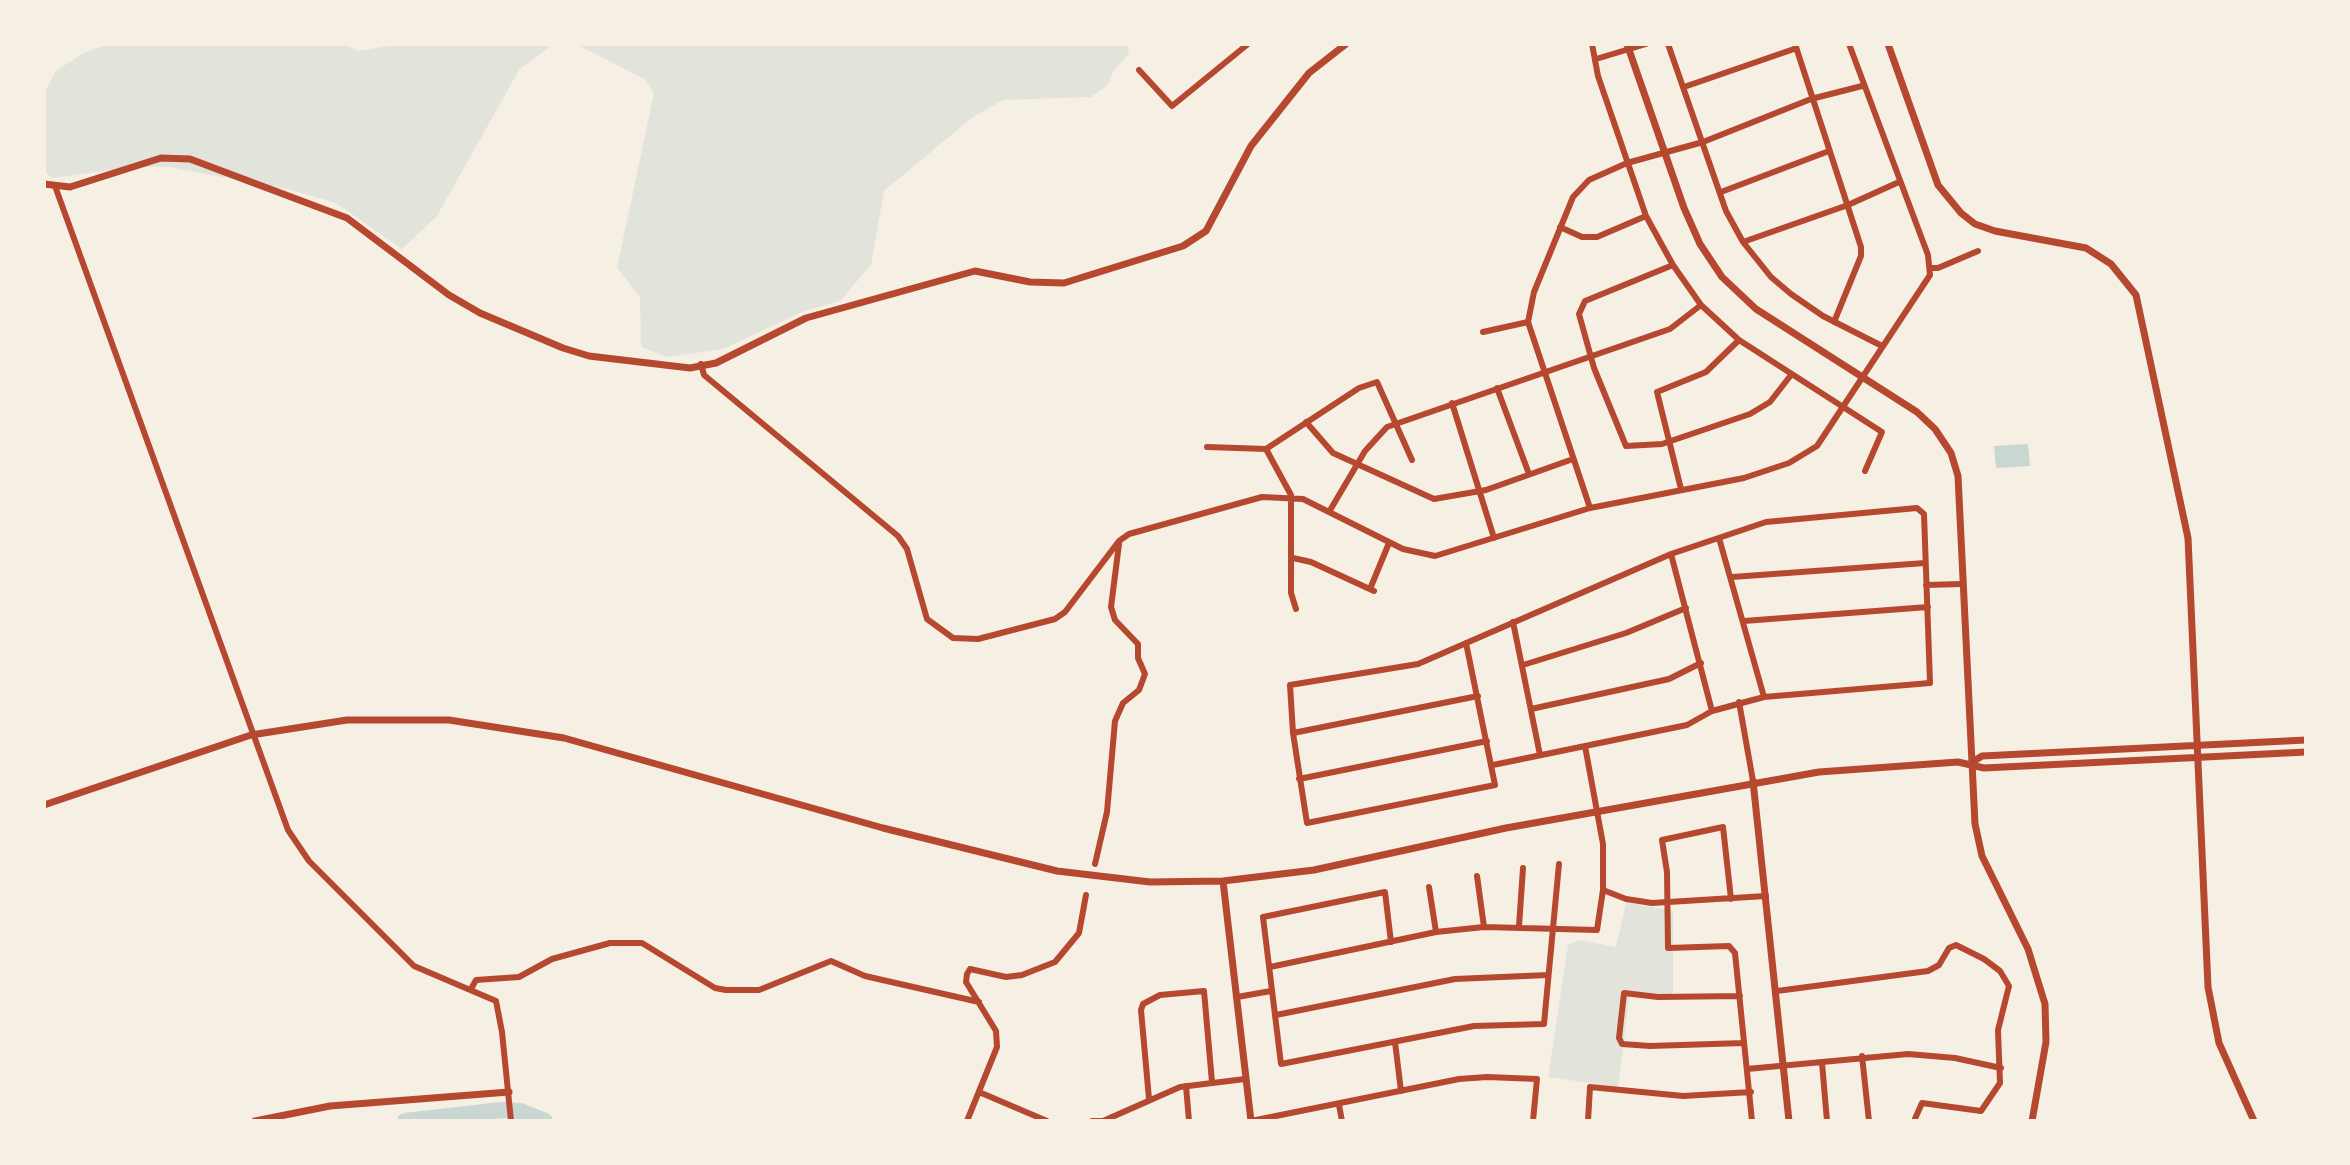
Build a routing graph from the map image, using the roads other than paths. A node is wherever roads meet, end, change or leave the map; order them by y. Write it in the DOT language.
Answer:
graph roads {
  1 [pos="1248,44"];
  2 [pos="1346,44"];
  3 [pos="1592,44"];
  4 [pos="1646,44"];
  5 [pos="1668,44"];
  6 [pos="1849,44"];
  7 [pos="1888,44"];
  8 [pos="1794,46"];
  9 [pos="1628,47"];
  10 [pos="1596,59"];
  11 [pos="1139,70"];
  12 [pos="1862,86"];
  13 [pos="1684,87"];
  14 [pos="1811,99"];
  15 [pos="1703,142"];
  16 [pos="1829,151"];
  17 [pos="1664,153"];
  18 [pos="1627,163"];
  19 [pos="1899,182"];
  20 [pos="44,184"];
  21 [pos="55,186"];
  22 [pos="1721,192"];
  23 [pos="1848,205"];
  24 [pos="1646,216"];
  25 [pos="1560,227"];
  26 [pos="1743,242"];
  27 [pos="1978,251"];
  28 [pos="1673,265"];
  29 [pos="1931,268"];
  30 [pos="1701,305"];
  31 [pos="1528,322"];
  32 [pos="1834,322"];
  33 [pos="1483,332"];
  34 [pos="1739,340"];
  35 [pos="1882,346"];
  36 [pos="1591,356"];
  37 [pos="701,364"];
  38 [pos="1545,373"];
  39 [pos="1791,375"];
  40 [pos="1862,376"];
  41 [pos="1497,388"];
  42 [pos="1452,403"];
  43 [pos="1842,408"];
  44 [pos="1396,421"];
  45 [pos="1306,422"];
  46 [pos="1671,440"];
  47 [pos="1207,447"];
  48 [pos="1266,449"];
  49 [pos="1573,459"];
  50 [pos="1412,460"];
  51 [pos="1357,465"];
  52 [pos="1865,471"];
  53 [pos="1529,474"];
  54 [pos="1681,489"];
  55 [pos="1481,491"];
  56 [pos="1289,497"];
  57 [pos="1590,508"];
  58 [pos="1329,512"];
  59 [pos="1494,538"];
  60 [pos="1719,538"];
  61 [pos="1119,541"];
  62 [pos="1389,543"];
  63 [pos="1671,554"];
  64 [pos="1293,558"];
  65 [pos="1925,563"];
  66 [pos="1732,577"];
  67 [pos="1962,584"];
  68 [pos="1926,585"];
  69 [pos="1928,607"];
  70 [pos="1686,608"];
  71 [pos="1296,609"];
  72 [pos="1744,621"];
  73 [pos="1513,622"];
  74 [pos="1466,643"];
  75 [pos="1701,663"];
  76 [pos="1523,665"];
  77 [pos="1478,696"];
  78 [pos="1764,697"];
  79 [pos="1739,702"];
  80 [pos="1531,709"];
  81 [pos="1712,711"];
  82 [pos="1293,733"];
  83 [pos="251,735"];
  84 [pos="2306,740"];
  85 [pos="1487,741"];
  86 [pos="2197,743"];
  87 [pos="1585,746"];
  88 [pos="2306,752"];
  89 [pos="1540,755"];
  90 [pos="2198,759"];
  91 [pos="1971,763"];
  92 [pos="1493,765"];
  93 [pos="1299,779"];
  94 [pos="1753,781"];
  95 [pos="44,805"];
  96 [pos="1598,811"];
  97 [pos="1095,864"];
  98 [pos="1559,864"];
  99 [pos="1523,868"];
  100 [pos="1477,876"];
  101 [pos="1223,881"];
  102 [pos="1429,887"];
  103 [pos="1603,890"];
  104 [pos="1086,895"];
  105 [pos="1766,896"];
  106 [pos="1731,899"];
  107 [pos="1666,901"];
  108 [pos="1519,926"];
  109 [pos="1484,927"];
  110 [pos="1553,927"];
  111 [pos="1436,932"];
  112 [pos="1391,942"];
  113 [pos="1270,967"];
  114 [pos="1548,975"];
  115 [pos="471,989"];
  116 [pos="1271,991"];
  117 [pos="1777,991"];
  118 [pos="1740,996"];
  119 [pos="1237,997"];
  120 [pos="979,1002"];
  121 [pos="1276,1015"];
  122 [pos="1395,1042"];
  123 [pos="1744,1043"];
  124 [pos="1862,1056"];
  125 [pos="1822,1063"];
  126 [pos="1785,1066"];
  127 [pos="2001,1068"];
  128 [pos="1747,1069"];
  129 [pos="1245,1079"];
  130 [pos="1212,1082"];
  131 [pos="1186,1086"];
  132 [pos="1401,1091"];
  133 [pos="979,1092"];
  134 [pos="1751,1092"];
  135 [pos="510,1095"];
  136 [pos="1149,1099"];
  137 [pos="1339,1105"];
  138 [pos="1287,1118"];
  139 [pos="255,1121"];
  140 [pos="511,1121"];
  141 [pos="967,1121"];
  142 [pos="1047,1121"];
  143 [pos="1096,1121"];
  144 [pos="1189,1121"];
  145 [pos="1251,1121"];
  146 [pos="1342,1121"];
  147 [pos="1533,1121"];
  148 [pos="1588,1121"];
  149 [pos="1752,1121"];
  150 [pos="1789,1121"];
  151 [pos="1827,1121"];
  152 [pos="1869,1121"];
  153 [pos="1914,1121"];
  154 [pos="2032,1121"];
  155 [pos="2254,1121"];
  1 -- 11 [label="street"];
  2 -- 37 [label="street"];
  3 -- 10 [label="street"];
  4 -- 9 [label="street"];
  5 -- 13 [label="street"];
  6 -- 12 [label="street"];
  7 -- 86 [label="street"];
  8 -- 13 [label="street"];
  8 -- 14 [label="street"];
  9 -- 10 [label="street"];
  9 -- 17 [label="street"];
  10 -- 18 [label="street"];
  12 -- 14 [label="street"];
  12 -- 19 [label="street"];
  13 -- 15 [label="street"];
  14 -- 15 [label="street"];
  14 -- 16 [label="street"];
  15 -- 17 [label="street"];
  15 -- 22 [label="street"];
  16 -- 22 [label="street"];
  16 -- 23 [label="street"];
  17 -- 18 [label="street"];
  17 -- 40 [label="street"];
  18 -- 24 [label="street"];
  18 -- 25 [label="street"];
  19 -- 23 [label="street"];
  19 -- 29 [label="street"];
  20 -- 21 [label="street"];
  21 -- 37 [label="street"];
  21 -- 83 [label="street"];
  22 -- 26 [label="street"];
  23 -- 26 [label="street"];
  23 -- 32 [label="street"];
  24 -- 25 [label="street"];
  24 -- 28 [label="street"];
  25 -- 31 [label="street"];
  26 -- 32 [label="street"];
  27 -- 29 [label="street"];
  28 -- 30 [label="street"];
  28 -- 36 [label="street"];
  29 -- 35 [label="street"];
  30 -- 34 [label="street"];
  30 -- 36 [label="street"];
  31 -- 33 [label="street"];
  31 -- 38 [label="street"];
  32 -- 35 [label="street"];
  34 -- 39 [label="street"];
  34 -- 46 [label="street"];
  35 -- 40 [label="street"];
  36 -- 38 [label="street"];
  36 -- 46 [label="street"];
  37 -- 61 [label="street"];
  38 -- 41 [label="street"];
  38 -- 49 [label="street"];
  39 -- 43 [label="street"];
  39 -- 46 [label="street"];
  40 -- 43 [label="street"];
  40 -- 67 [label="street"];
  41 -- 42 [label="street"];
  41 -- 53 [label="street"];
  42 -- 44 [label="street"];
  42 -- 55 [label="street"];
  43 -- 52 [label="street"];
  43 -- 54 [label="street"];
  44 -- 45 [label="street"];
  44 -- 50 [label="street"];
  44 -- 51 [label="street"];
  45 -- 48 [label="street"];
  45 -- 51 [label="street"];
  46 -- 54 [label="street"];
  47 -- 48 [label="street"];
  48 -- 56 [label="street"];
  49 -- 53 [label="street"];
  49 -- 57 [label="street"];
  51 -- 55 [label="street"];
  51 -- 58 [label="street"];
  53 -- 55 [label="street"];
  54 -- 57 [label="street"];
  55 -- 59 [label="street"];
  56 -- 58 [label="street"];
  56 -- 61 [label="street"];
  56 -- 64 [label="street"];
  57 -- 59 [label="street"];
  58 -- 62 [label="street"];
  59 -- 62 [label="street"];
  60 -- 63 [label="street"];
  60 -- 65 [label="street"];
  60 -- 66 [label="street"];
  61 -- 97 [label="street"];
  62 -- 64 [label="street"];
  63 -- 70 [label="street"];
  63 -- 73 [label="street"];
  64 -- 71 [label="street"];
  65 -- 66 [label="street"];
  65 -- 68 [label="street"];
  66 -- 72 [label="street"];
  67 -- 68 [label="street"];
  67 -- 91 [label="street"];
  68 -- 69 [label="street"];
  69 -- 72 [label="street"];
  69 -- 78 [label="street"];
  70 -- 75 [label="street"];
  70 -- 76 [label="street"];
  72 -- 78 [label="street"];
  73 -- 74 [label="street"];
  73 -- 76 [label="street"];
  74 -- 77 [label="street"];
  74 -- 82 [label="street"];
  75 -- 80 [label="street"];
  75 -- 81 [label="street"];
  76 -- 80 [label="street"];
  77 -- 82 [label="street"];
  77 -- 85 [label="street"];
  78 -- 79 [label="street"];
  79 -- 81 [label="street"];
  79 -- 94 [label="street"];
  80 -- 89 [label="street"];
  81 -- 87 [label="street"];
  82 -- 93 [label="street"];
  83 -- 95 [label="street"];
  83 -- 101 [label="street"];
  83 -- 115 [label="street"];
  84 -- 86 [label="street"];
  85 -- 92 [label="street"];
  85 -- 93 [label="street"];
  86 -- 90 [label="street"];
  86 -- 91 [label="street"];
  87 -- 89 [label="street"];
  87 -- 96 [label="street"];
  88 -- 90 [label="street"];
  89 -- 92 [label="street"];
  90 -- 91 [label="street"];
  90 -- 155 [label="street"];
  91 -- 94 [label="street"];
  91 -- 154 [label="street"];
  92 -- 93 [label="street"];
  94 -- 96 [label="street"];
  94 -- 105 [label="street"];
  96 -- 101 [label="street"];
  96 -- 103 [label="street"];
  98 -- 110 [label="street"];
  99 -- 108 [label="street"];
  100 -- 109 [label="street"];
  101 -- 119 [label="street"];
  102 -- 111 [label="street"];
  103 -- 107 [label="street"];
  103 -- 110 [label="street"];
  104 -- 120 [label="street"];
  105 -- 106 [label="street"];
  105 -- 117 [label="street"];
  106 -- 107 [label="street"];
  106 -- 107 [label="street"];
  107 -- 118 [label="street"];
  108 -- 109 [label="street"];
  108 -- 110 [label="street"];
  109 -- 111 [label="street"];
  110 -- 114 [label="street"];
  111 -- 112 [label="street"];
  112 -- 113 [label="street"];
  112 -- 113 [label="street"];
  113 -- 116 [label="street"];
  114 -- 121 [label="street"];
  114 -- 122 [label="street"];
  115 -- 120 [label="street"];
  115 -- 135 [label="street"];
  116 -- 119 [label="street"];
  116 -- 121 [label="street"];
  117 -- 126 [label="street"];
  117 -- 127 [label="street"];
  118 -- 123 [label="street"];
  118 -- 123 [label="street"];
  119 -- 129 [label="street"];
  120 -- 133 [label="street"];
  121 -- 122 [label="street"];
  122 -- 132 [label="street"];
  123 -- 128 [label="street"];
  124 -- 125 [label="street"];
  124 -- 127 [label="street"];
  124 -- 152 [label="street"];
  125 -- 126 [label="street"];
  125 -- 151 [label="street"];
  126 -- 128 [label="street"];
  126 -- 150 [label="street"];
  127 -- 153 [label="street"];
  128 -- 134 [label="street"];
  129 -- 130 [label="street"];
  129 -- 145 [label="street"];
  130 -- 131 [label="street"];
  130 -- 136 [label="street"];
  131 -- 136 [label="street"];
  131 -- 144 [label="street"];
  132 -- 137 [label="street"];
  132 -- 147 [label="street"];
  133 -- 141 [label="street"];
  133 -- 142 [label="street"];
  134 -- 148 [label="street"];
  134 -- 149 [label="street"];
  135 -- 139 [label="street"];
  135 -- 140 [label="street"];
  136 -- 143 [label="street"];
  137 -- 138 [label="street"];
  137 -- 146 [label="street"];
  138 -- 145 [label="street"];
}
